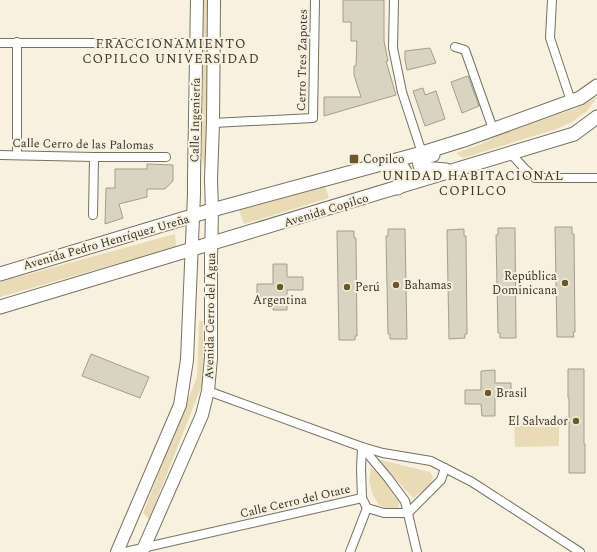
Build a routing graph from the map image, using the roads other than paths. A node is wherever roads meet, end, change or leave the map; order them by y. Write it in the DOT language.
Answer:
graph roads {
  1 [pos="197,0"];
  2 [pos="214,0"];
  3 [pos="316,0"];
  4 [pos="394,0"];
  5 [pos="552,0"];
  6 [pos="18,42"];
  7 [pos="0,43"];
  8 [pos="196,43"];
  9 [pos="455,47"];
  10 [pos="597,86"];
  11 [pos="571,101"];
  12 [pos="597,117"];
  13 [pos="213,123"];
  14 [pos="493,129"];
  15 [pos="467,139"];
  16 [pos="422,153"];
  17 [pos="511,154"];
  18 [pos="0,155"];
  19 [pos="17,155"];
  20 [pos="94,156"];
  21 [pos="166,156"];
  22 [pos="386,163"];
  23 [pos="451,171"];
  24 [pos="194,177"];
  25 [pos="597,178"];
  26 [pos="211,179"];
  27 [pos="398,188"];
  28 [pos="212,210"];
  29 [pos="93,215"];
  30 [pos="193,217"];
  31 [pos="211,244"];
  32 [pos="191,250"];
  33 [pos="0,274"];
  34 [pos="0,307"];
  35 [pos="208,391"];
  36 [pos="362,447"];
  37 [pos="445,468"];
  38 [pos="362,498"];
  39 [pos="367,508"];
  40 [pos="408,513"];
  41 [pos="142,550"];
  42 [pos="117,552"];
  43 [pos="125,552"];
  44 [pos="350,552"];
  45 [pos="417,552"];
  46 [pos="580,552"];
  1 -- 8 [label="street, Calle Ingeniería"];
  2 -- 13 [label="street, Calle Ingeniería"];
  3 -- 13 [label="street, Cerro Tres Zapotes"];
  4 -- 16 [label="street"];
  5 -- 11 [label="street"];
  6 -- 7 [label="street"];
  6 -- 8 [label="street"];
  6 -- 19 [label="street"];
  8 -- 24 [label="street, Calle Ingeniería"];
  9 -- 14 [label="street"];
  10 -- 11 [label="main road"];
  11 -- 14 [label="main road"];
  12 -- 17 [label="main road, Avenida Copilco"];
  13 -- 26 [label="street, Calle Ingeniería"];
  14 -- 15 [label="main road"];
  15 -- 16 [label="main road"];
  15 -- 23 [label="main road"];
  16 -- 22 [label="main road"];
  17 -- 23 [label="main road, Avenida Copilco"];
  17 -- 25 [label="street"];
  18 -- 19 [label="street, Calle Cerro de las Palomas"];
  19 -- 20 [label="street, Calle Cerro de las Palomas"];
  20 -- 21 [label="street, Calle Cerro de las Palomas"];
  20 -- 29 [label="street"];
  22 -- 27 [label="main road"];
  22 -- 28 [label="main road"];
  23 -- 27 [label="main road, Avenida Copilco"];
  24 -- 26 [label="street"];
  24 -- 30 [label="street, Calle Ingeniería"];
  26 -- 28 [label="street, Calle Ingeniería"];
  27 -- 31 [label="main road, Avenida Copilco"];
  28 -- 30 [label="main road, Avenida Pedro Henríquez Ureña"];
  28 -- 31 [label="street, Avenida Cerro del Agua"];
  30 -- 32 [label="street, Avenida Cerro del Agua"];
  30 -- 33 [label="main road, Avenida Pedro Henríquez Ureña"];
  31 -- 32 [label="main road"];
  31 -- 35 [label="street, Avenida Cerro del Agua"];
  32 -- 34 [label="main road"];
  32 -- 42 [label="street, Avenida Cerro del Agua"];
  35 -- 36 [label="street"];
  35 -- 41 [label="street, Avenida Cerro del Agua"];
  36 -- 37 [label="street"];
  36 -- 38 [label="street"];
  36 -- 40 [label="street"];
  37 -- 40 [label="street"];
  37 -- 46 [label="street"];
  38 -- 39 [label="street, Calle Cerro del Otate"];
  38 -- 41 [label="street, Calle Cerro del Otate"];
  39 -- 40 [label="street"];
  39 -- 44 [label="street"];
  40 -- 45 [label="street"];
  41 -- 43 [label="street, Calle Cerro del Otate"];
}
